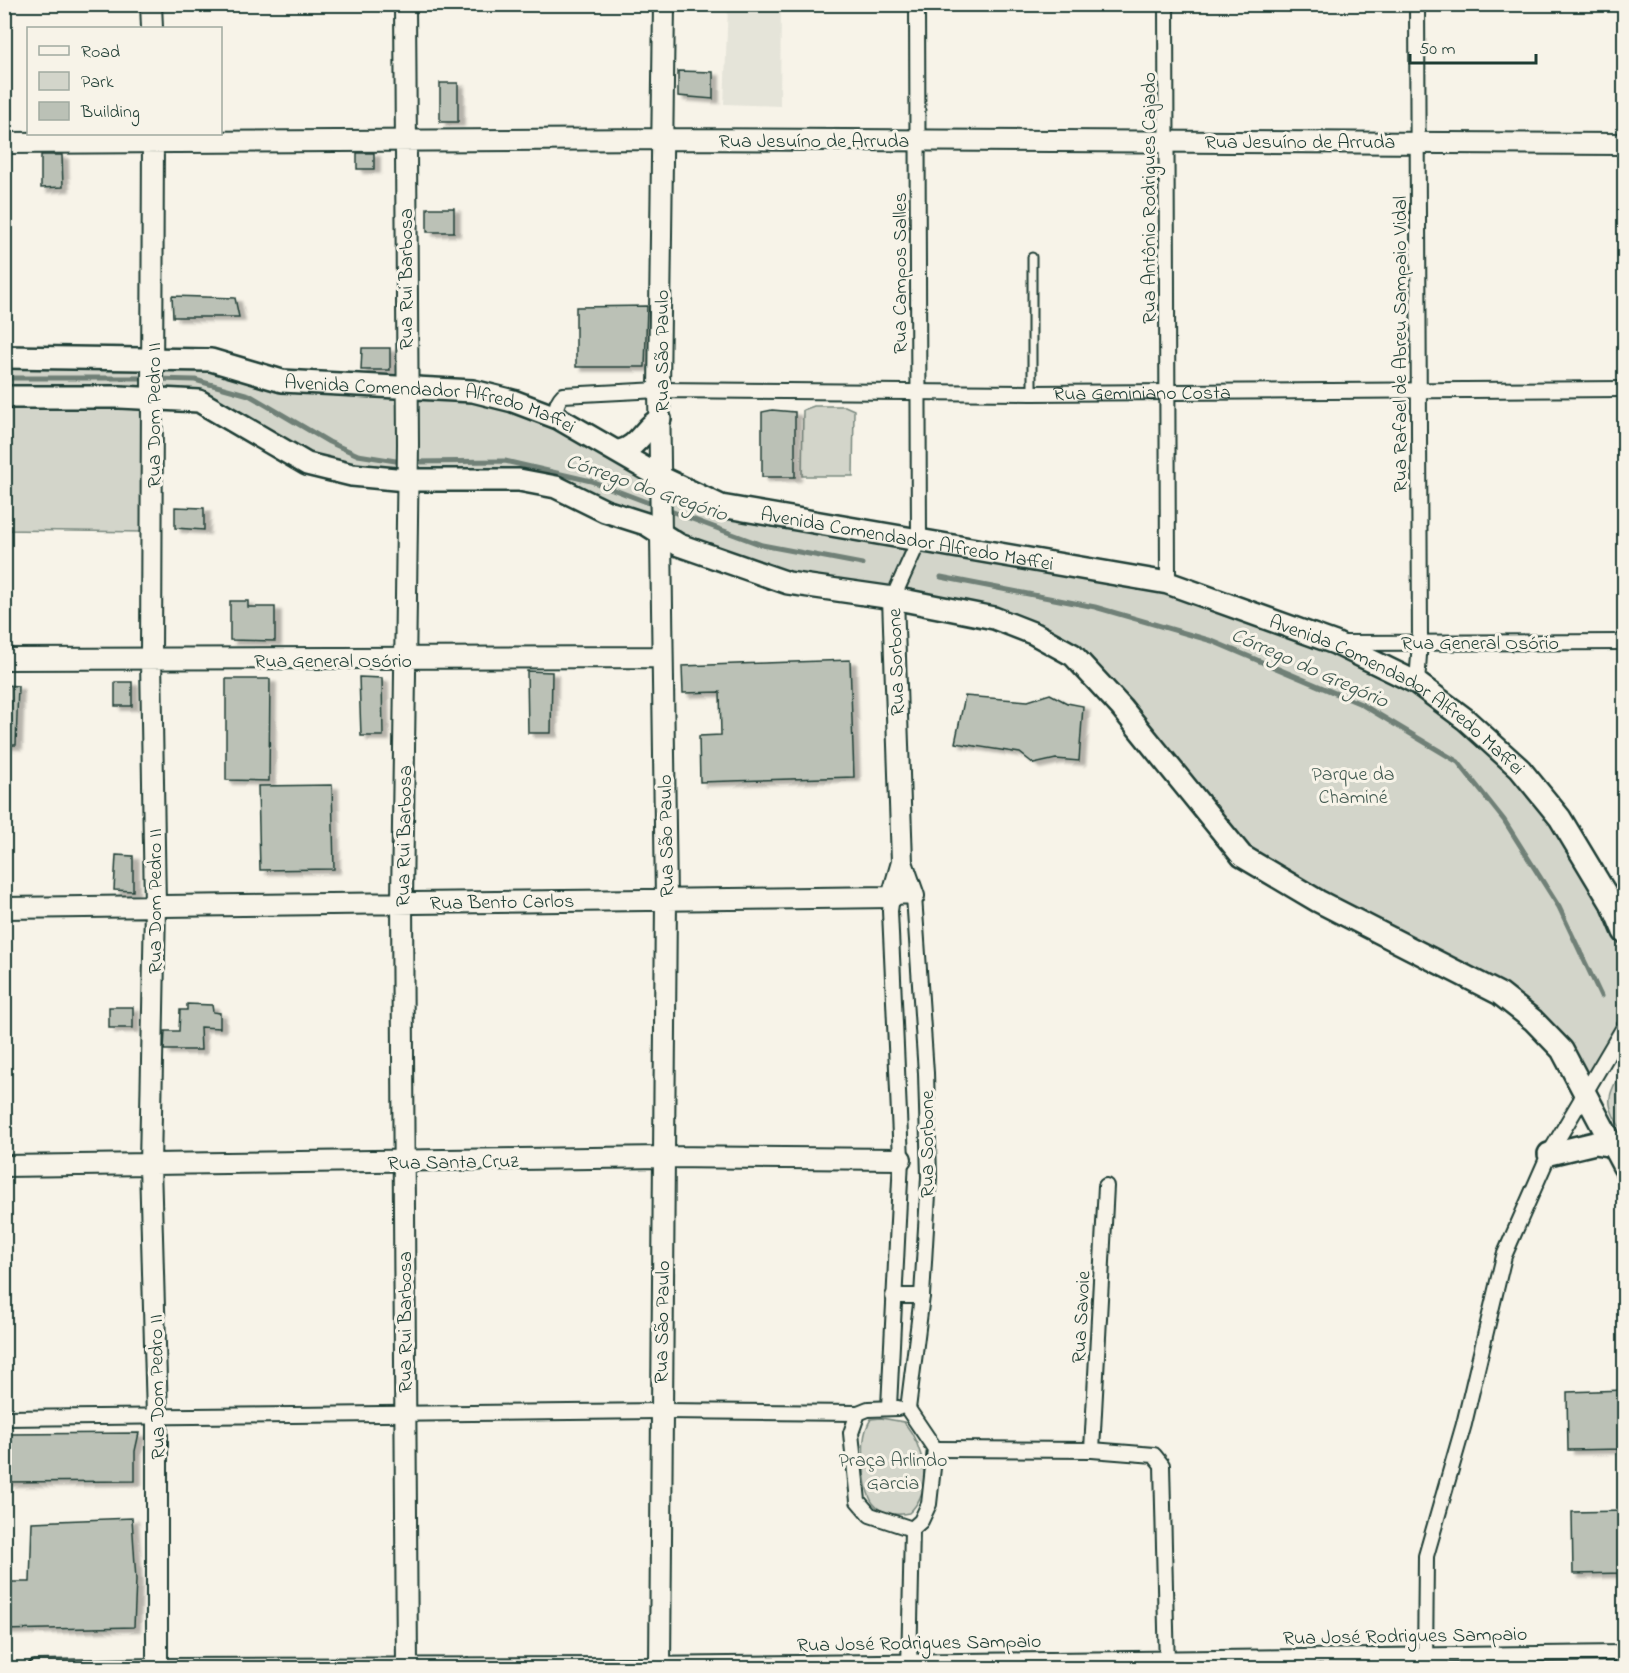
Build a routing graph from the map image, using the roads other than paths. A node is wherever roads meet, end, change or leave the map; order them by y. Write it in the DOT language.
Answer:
graph roads {
  1 [pos="151,4"];
  2 [pos="405,4"];
  3 [pos="664,4"];
  4 [pos="917,4"];
  5 [pos="1166,4"];
  6 [pos="1417,4"];
  7 [pos="152,27"];
  8 [pos="153,137"];
  9 [pos="663,139"];
  10 [pos="405,141"];
  11 [pos="917,141"];
  12 [pos="1419,141"];
  13 [pos="1166,142"];
  14 [pos="4,143"];
  15 [pos="1624,144"];
  16 [pos="1032,257"];
  17 [pos="4,357"];
  18 [pos="152,363"];
  19 [pos="406,387"];
  20 [pos="1624,389"];
  21 [pos="659,390"];
  22 [pos="1418,391"];
  23 [pos="919,392"];
  24 [pos="1169,392"];
  25 [pos="1032,393"];
  26 [pos="153,395"];
  27 [pos="4,397"];
  28 [pos="558,418"];
  29 [pos="660,419"];
  30 [pos="619,451"];
  31 [pos="406,477"];
  32 [pos="662,485"];
  33 [pos="661,532"];
  34 [pos="919,540"];
  35 [pos="1168,583"];
  36 [pos="893,598"];
  37 [pos="1420,641"];
  38 [pos="1624,642"];
  39 [pos="1335,643"];
  40 [pos="662,657"];
  41 [pos="4,659"];
  42 [pos="151,659"];
  43 [pos="405,660"];
  44 [pos="1417,683"];
  45 [pos="902,862"];
  46 [pos="914,896"];
  47 [pos="892,897"];
  48 [pos="666,899"];
  49 [pos="402,902"];
  50 [pos="155,906"];
  51 [pos="4,908"];
  52 [pos="1619,910"];
  53 [pos="1624,932"];
  54 [pos="1624,1026"];
  55 [pos="1586,1092"];
  56 [pos="1614,1146"];
  57 [pos="1549,1154"];
  58 [pos="664,1157"];
  59 [pos="901,1159"];
  60 [pos="405,1161"];
  61 [pos="4,1166"];
  62 [pos="150,1166"];
  63 [pos="1624,1167"];
  64 [pos="1106,1186"];
  65 [pos="893,1296"];
  66 [pos="922,1296"];
  67 [pos="890,1407"];
  68 [pos="908,1409"];
  69 [pos="660,1411"];
  70 [pos="404,1413"];
  71 [pos="858,1413"];
  72 [pos="157,1416"];
  73 [pos="4,1418"];
  74 [pos="934,1449"];
  75 [pos="1092,1450"];
  76 [pos="912,1529"];
  77 [pos="1624,1653"];
  78 [pos="1425,1661"];
  79 [pos="1167,1663"];
  80 [pos="909,1665"];
  81 [pos="157,1667"];
  82 [pos="660,1667"];
  83 [pos="35,1668"];
  84 [pos="407,1668"];
  1 -- 7 [label="street"];
  2 -- 10 [label="street, Rua Rui Barbosa"];
  3 -- 9 [label="street, Rua São Paulo"];
  4 -- 11 [label="street, Rua Campos Salles"];
  5 -- 13 [label="street, Rua Antônio Rodrigues Cajado"];
  6 -- 12 [label="street, Rua Rafael de Abreu Sampaio Vidal"];
  8 -- 10 [label="street, Rua Jesuíno de Arruda"];
  8 -- 14 [label="street, Rua Jesuíno de Arruda"];
  8 -- 18 [label="street, Rua Dom Pedro II"];
  9 -- 10 [label="street, Rua Jesuíno de Arruda"];
  9 -- 11 [label="street, Rua Jesuíno de Arruda"];
  9 -- 21 [label="street, Rua São Paulo"];
  10 -- 19 [label="street, Rua Rui Barbosa"];
  11 -- 13 [label="street, Rua Jesuíno de Arruda"];
  11 -- 23 [label="street, Rua Campos Salles"];
  12 -- 13 [label="street, Rua Jesuíno de Arruda"];
  12 -- 15 [label="street, Rua Jesuíno de Arruda"];
  12 -- 22 [label="street, Rua Rafael de Abreu Sampaio Vidal"];
  13 -- 24 [label="street, Rua Antônio Rodrigues Cajado"];
  16 -- 25 [label="lane"];
  17 -- 18 [label="main road, Avenida Comendador Alfredo Maffei"];
  18 -- 19 [label="main road, Avenida Comendador Alfredo Maffei"];
  18 -- 26 [label="street, Rua Dom Pedro II"];
  19 -- 28 [label="main road, Avenida Comendador Alfredo Maffei"];
  19 -- 31 [label="street, Rua Rui Barbosa"];
  20 -- 22 [label="street, Rua Geminiano Costa"];
  21 -- 23 [label="street, Rua Geminiano Costa"];
  21 -- 28 [label="street, Rua Geminiano Costa"];
  21 -- 29 [label="street, Rua São Paulo"];
  22 -- 24 [label="street, Rua Geminiano Costa"];
  22 -- 37 [label="street, Rua Rafael de Abreu Sampaio Vidal"];
  23 -- 25 [label="street, Rua Geminiano Costa"];
  23 -- 34 [label="street, Rua Campos Salles"];
  24 -- 25 [label="street, Rua Geminiano Costa"];
  24 -- 35 [label="street, Rua Antônio Rodrigues Cajado"];
  26 -- 27 [label="main road"];
  26 -- 31 [label="main road"];
  26 -- 42 [label="street, Rua Dom Pedro II"];
  28 -- 30 [label="main road, Avenida Comendador Alfredo Maffei"];
  29 -- 30 [label="main road"];
  29 -- 32 [label="street, Rua São Paulo"];
  30 -- 32 [label="main road, Avenida Comendador Alfredo Maffei"];
  31 -- 33 [label="main road"];
  31 -- 43 [label="street, Rua Rui Barbosa"];
  32 -- 33 [label="street, Rua São Paulo"];
  32 -- 34 [label="main road, Avenida Comendador Alfredo Maffei"];
  33 -- 36 [label="main road"];
  33 -- 40 [label="street, Rua São Paulo"];
  34 -- 35 [label="main road, Avenida Comendador Alfredo Maffei"];
  34 -- 36 [label="street, Rua Sorbone"];
  35 -- 39 [label="main road, Avenida Comendador Alfredo Maffei"];
  36 -- 45 [label="street, Rua Sorbone"];
  36 -- 55 [label="main road"];
  37 -- 38 [label="street, Rua General Osório"];
  37 -- 39 [label="street, Rua General Osório"];
  37 -- 44 [label="street, Rua Rafael de Abreu Sampaio Vidal"];
  39 -- 44 [label="main road, Avenida Comendador Alfredo Maffei"];
  40 -- 43 [label="street, Rua General Osório"];
  40 -- 48 [label="street, Rua São Paulo"];
  41 -- 42 [label="street, Rua General Osório"];
  42 -- 43 [label="street, Rua General Osório"];
  42 -- 50 [label="street, Rua Dom Pedro II"];
  43 -- 49 [label="street, Rua Rui Barbosa"];
  44 -- 52 [label="main road, Avenida Comendador Alfredo Maffei"];
  45 -- 46 [label="street, Rua Sorbone"];
  45 -- 47 [label="street, Rua Sorbone"];
  46 -- 47 [label="street"];
  46 -- 66 [label="street, Rua Sorbone"];
  47 -- 48 [label="street, Rua Bento Carlos"];
  47 -- 59 [label="street, Rua Sorbone"];
  48 -- 49 [label="street, Rua Bento Carlos"];
  48 -- 58 [label="street, Rua São Paulo"];
  49 -- 50 [label="street, Rua Bento Carlos"];
  49 -- 60 [label="street, Rua Rui Barbosa"];
  50 -- 51 [label="street, Rua Bento Carlos"];
  50 -- 62 [label="street, Rua Dom Pedro II"];
  52 -- 53 [label="main road, Avenida Comendador Alfredo Maffei"];
  54 -- 55 [label="street"];
  55 -- 56 [label="main road"];
  55 -- 57 [label="street"];
  56 -- 57 [label="main road"];
  56 -- 63 [label="main road"];
  57 -- 78 [label="street"];
  58 -- 59 [label="street, Rua Santa Cruz"];
  58 -- 60 [label="street, Rua Santa Cruz"];
  58 -- 69 [label="street, Rua São Paulo"];
  59 -- 65 [label="street, Rua Sorbone"];
  60 -- 62 [label="street, Rua Santa Cruz"];
  60 -- 70 [label="street, Rua Rui Barbosa"];
  61 -- 62 [label="street, Rua Santa Cruz"];
  62 -- 72 [label="street, Rua Dom Pedro II"];
  64 -- 75 [label="street, Rua Savoie"];
  65 -- 66 [label="street"];
  65 -- 67 [label="street, Rua Sorbone"];
  66 -- 68 [label="street, Rua Sorbone"];
  67 -- 68 [label="street"];
  67 -- 71 [label="street"];
  68 -- 74 [label="street"];
  69 -- 70 [label="street"];
  69 -- 71 [label="street"];
  69 -- 82 [label="street, Rua São Paulo"];
  70 -- 72 [label="street"];
  70 -- 84 [label="street, Rua Rui Barbosa"];
  71 -- 76 [label="street"];
  72 -- 73 [label="street"];
  72 -- 81 [label="street, Rua Dom Pedro II"];
  74 -- 75 [label="street"];
  74 -- 76 [label="street"];
  75 -- 79 [label="street"];
  76 -- 80 [label="street"];
  77 -- 78 [label="street, Rua José Rodrigues Sampaio"];
  78 -- 79 [label="street, Rua José Rodrigues Sampaio"];
  79 -- 80 [label="street, Rua José Rodrigues Sampaio"];
  80 -- 82 [label="street, Rua José Rodrigues Sampaio"];
  81 -- 83 [label="street, Rua José Rodrigues Sampaio"];
  81 -- 84 [label="street, Rua José Rodrigues Sampaio"];
  82 -- 84 [label="street, Rua José Rodrigues Sampaio"];
}
